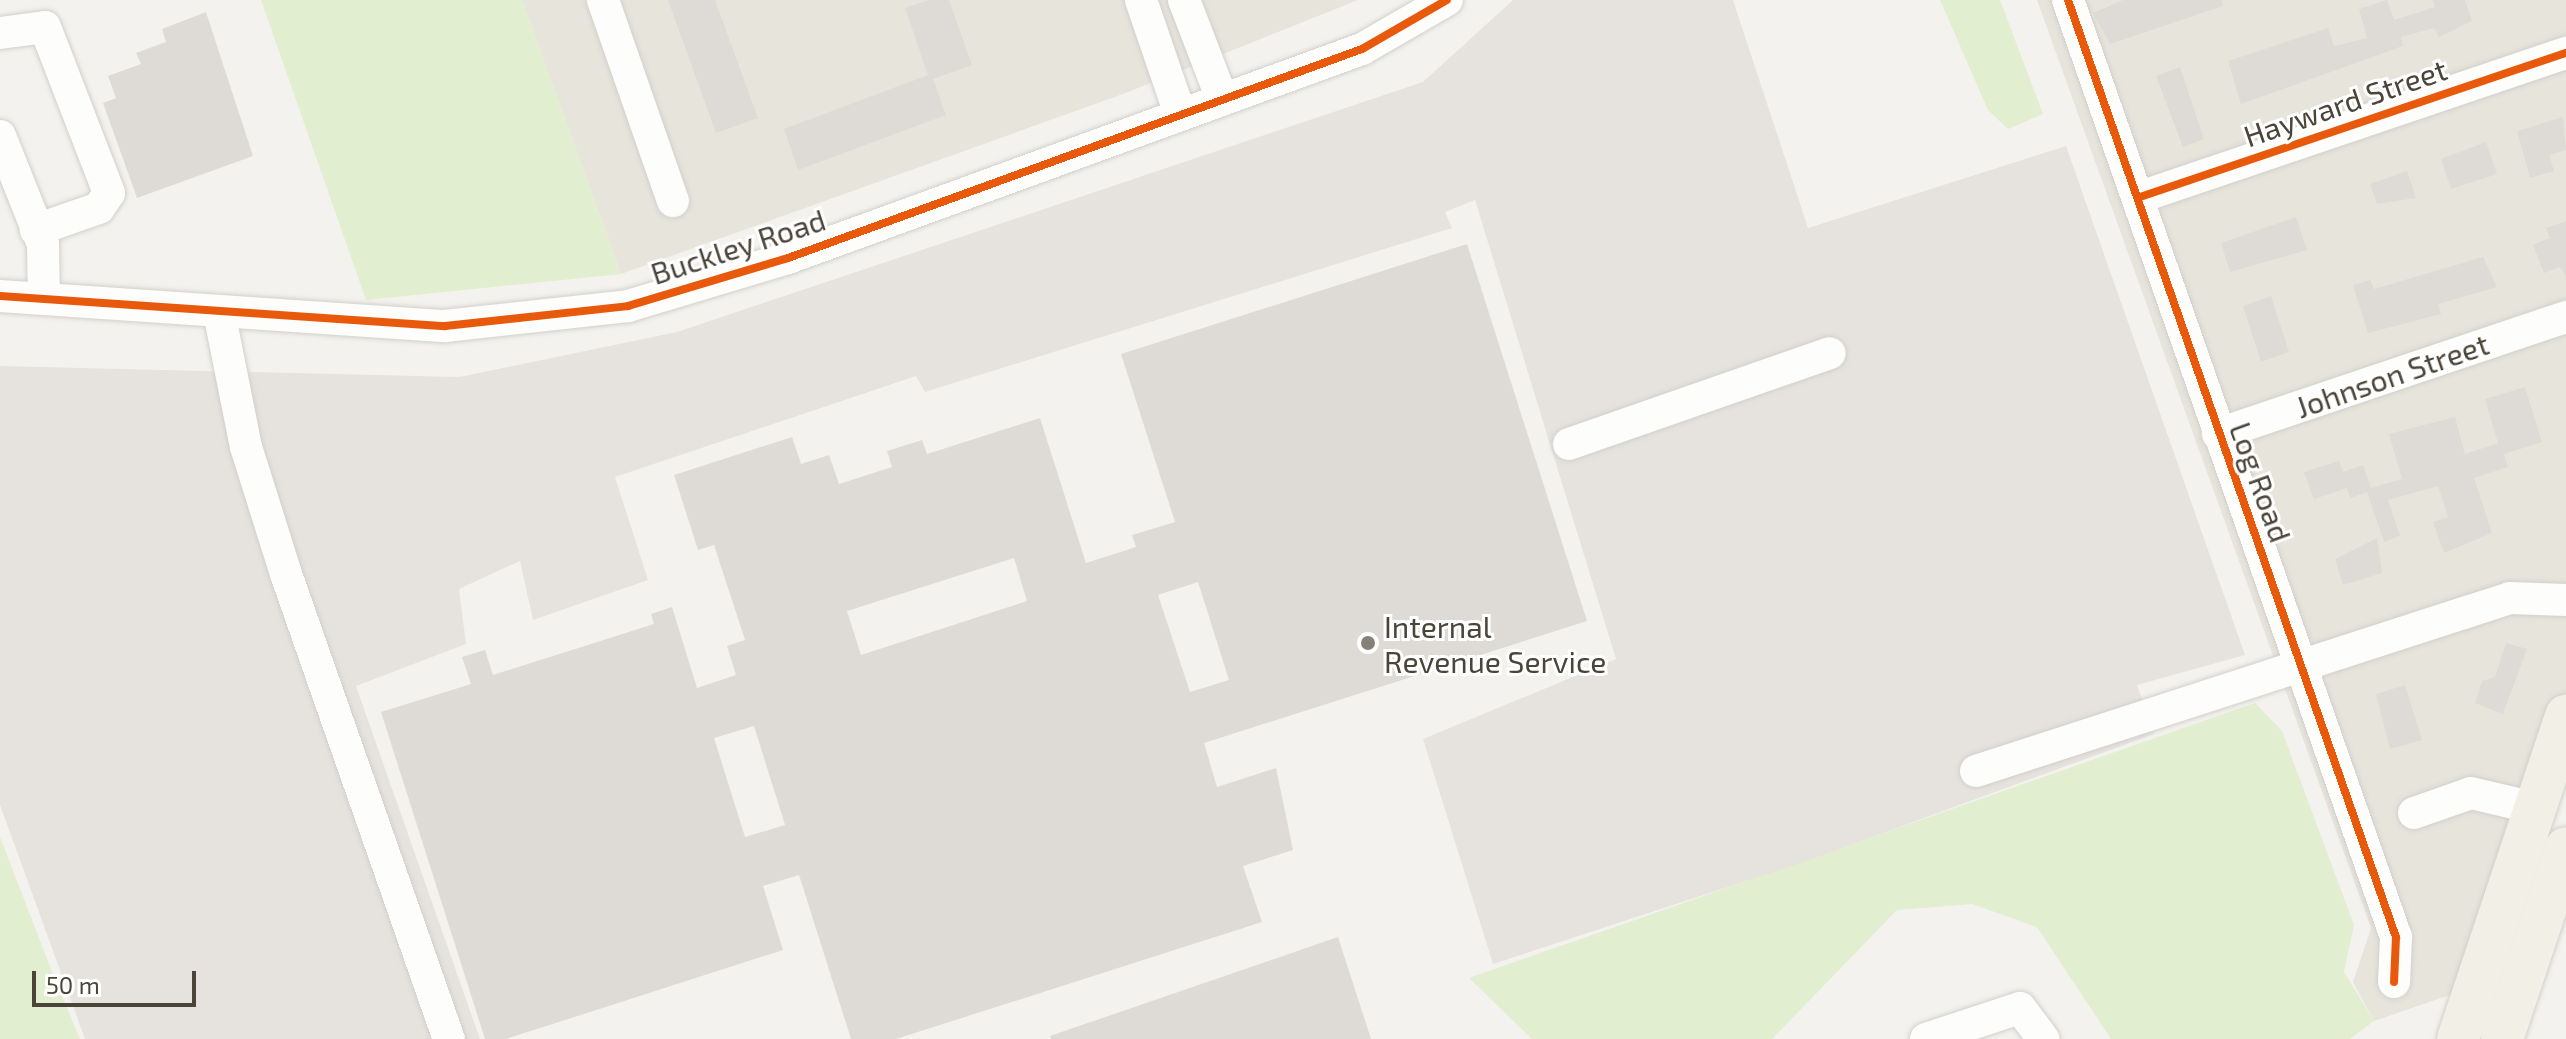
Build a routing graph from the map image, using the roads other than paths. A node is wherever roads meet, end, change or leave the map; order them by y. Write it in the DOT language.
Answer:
graph roads {
  1 [pos="603,0"];
  2 [pos="1141,0"];
  3 [pos="1184,0"];
  4 [pos="1447,0"];
  5 [pos="2068,0"];
  6 [pos="0,33"];
  7 [pos="2566,53"];
  8 [pos="1222,99"];
  9 [pos="1180,114"];
  10 [pos="0,136"];
  11 [pos="2140,197"];
  12 [pos="673,201"];
  13 [pos="36,230"];
  14 [pos="0,296"];
  15 [pos="44,299"];
  16 [pos="219,312"];
  17 [pos="2566,317"];
  18 [pos="1830,353"];
  19 [pos="2218,434"];
  20 [pos="1569,444"];
  21 [pos="2566,600"];
  22 [pos="2301,660"];
  23 [pos="2566,716"];
  24 [pos="1976,771"];
  25 [pos="2535,808"];
  26 [pos="2414,813"];
  27 [pos="2566,848"];
  28 [pos="2394,982"];
  29 [pos="2476,986"];
  30 [pos="449,1039"];
  31 [pos="1926,1039"];
  32 [pos="2043,1039"];
  33 [pos="2447,1039"];
  34 [pos="2458,1039"];
  35 [pos="2502,1039"];
  1 -- 12 [label="street"];
  2 -- 9 [label="street"];
  3 -- 8 [label="street"];
  4 -- 8 [label="street, Buckley Road"];
  5 -- 11 [label="street, Log Road"];
  6 -- 13 [label="street"];
  7 -- 11 [label="street, Hayward Street"];
  8 -- 9 [label="street, Buckley Road"];
  9 -- 16 [label="street, Buckley Road"];
  10 -- 13 [label="street"];
  11 -- 19 [label="street, Log Road"];
  13 -- 15 [label="street"];
  14 -- 15 [label="street, Buckley Road"];
  15 -- 16 [label="street, Buckley Road"];
  16 -- 30 [label="street"];
  17 -- 19 [label="street, Johnson Street"];
  18 -- 20 [label="street"];
  19 -- 22 [label="street, Log Road"];
  21 -- 22 [label="street"];
  22 -- 24 [label="street"];
  22 -- 28 [label="street, Log Road"];
  23 -- 25 [label="main road"];
  25 -- 26 [label="street"];
  25 -- 29 [label="main road"];
  27 -- 35 [label="main road"];
  29 -- 33 [label="main road"];
  29 -- 34 [label="main road"];
  31 -- 32 [label="street"];
}
